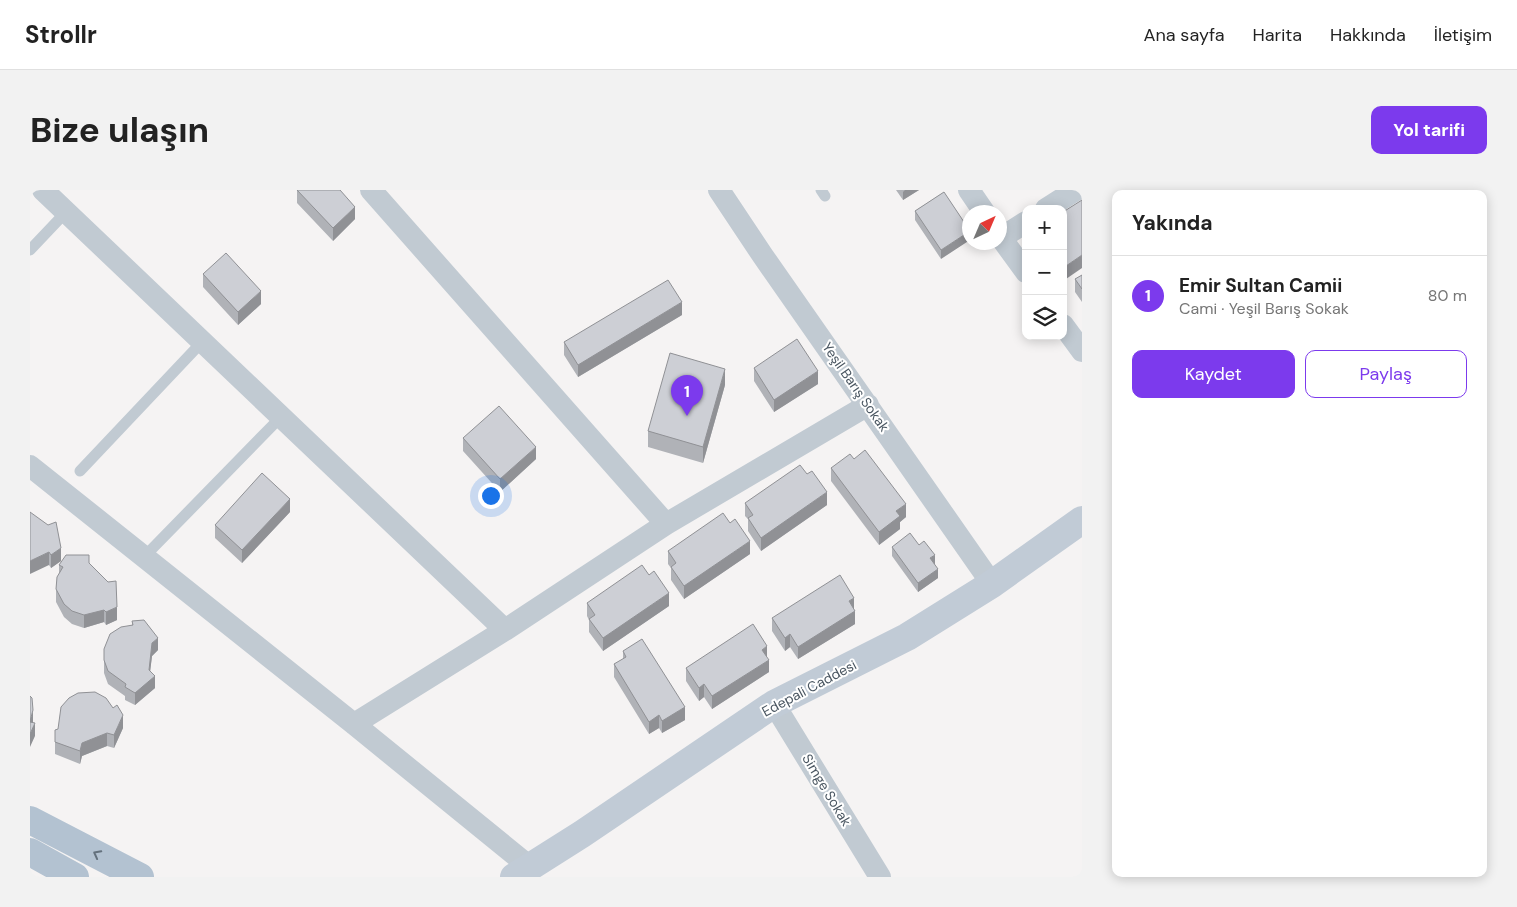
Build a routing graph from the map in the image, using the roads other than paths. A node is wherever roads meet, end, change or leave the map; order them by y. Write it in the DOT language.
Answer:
graph roads {
  1 [pos="44,190"];
  2 [pos="371,190"];
  3 [pos="719,190"];
  4 [pos="969,190"];
  5 [pos="1076,190"];
  6 [pos="979,205"];
  7 [pos="1052,205"];
  8 [pos="66,212"];
  9 [pos="1022,224"];
  10 [pos="1007,232"];
  11 [pos="1007,246"];
  12 [pos="30,250"];
  13 [pos="1022,266"];
  14 [pos="1067,330"];
  15 [pos="202,342"];
  16 [pos="1082,351"];
  17 [pos="868,405"];
  18 [pos="274,424"];
  19 [pos="30,466"];
  20 [pos="80,471"];
  21 [pos="1082,520"];
  22 [pos="666,524"];
  23 [pos="144,557"];
  24 [pos="992,584"];
  25 [pos="506,630"];
  26 [pos="774,704"];
  27 [pos="354,724"];
  28 [pos="30,820"];
  29 [pos="30,852"];
  30 [pos="522,872"];
  31 [pos="75,877"];
  32 [pos="140,877"];
  33 [pos="880,877"];
  1 -- 8 [label="street"];
  2 -- 22 [label="street"];
  3 -- 17 [label="street, Yeşil Barış Sokak"];
  4 -- 6 [label="street"];
  5 -- 7 [label="street"];
  8 -- 12 [label="lane"];
  8 -- 15 [label="street"];
  9 -- 10 [label="street"];
  11 -- 13 [label="street"];
  14 -- 16 [label="street"];
  15 -- 20 [label="lane"];
  15 -- 25 [label="street"];
  17 -- 22 [label="street"];
  17 -- 24 [label="street, Yeşil Barış Sokak"];
  18 -- 23 [label="lane"];
  19 -- 23 [label="street"];
  21 -- 24 [label="main road, Edepali Caddesi"];
  22 -- 25 [label="street"];
  23 -- 27 [label="street"];
  24 -- 26 [label="main road, Edepali Caddesi"];
  25 -- 27 [label="street"];
  26 -- 30 [label="main road, Edepali Caddesi"];
  26 -- 33 [label="street, Simge Sokak"];
  27 -- 30 [label="street"];
  32 -- 28 [label="main road, one-way"];
  29 -- 31 [label="main road"];
}
